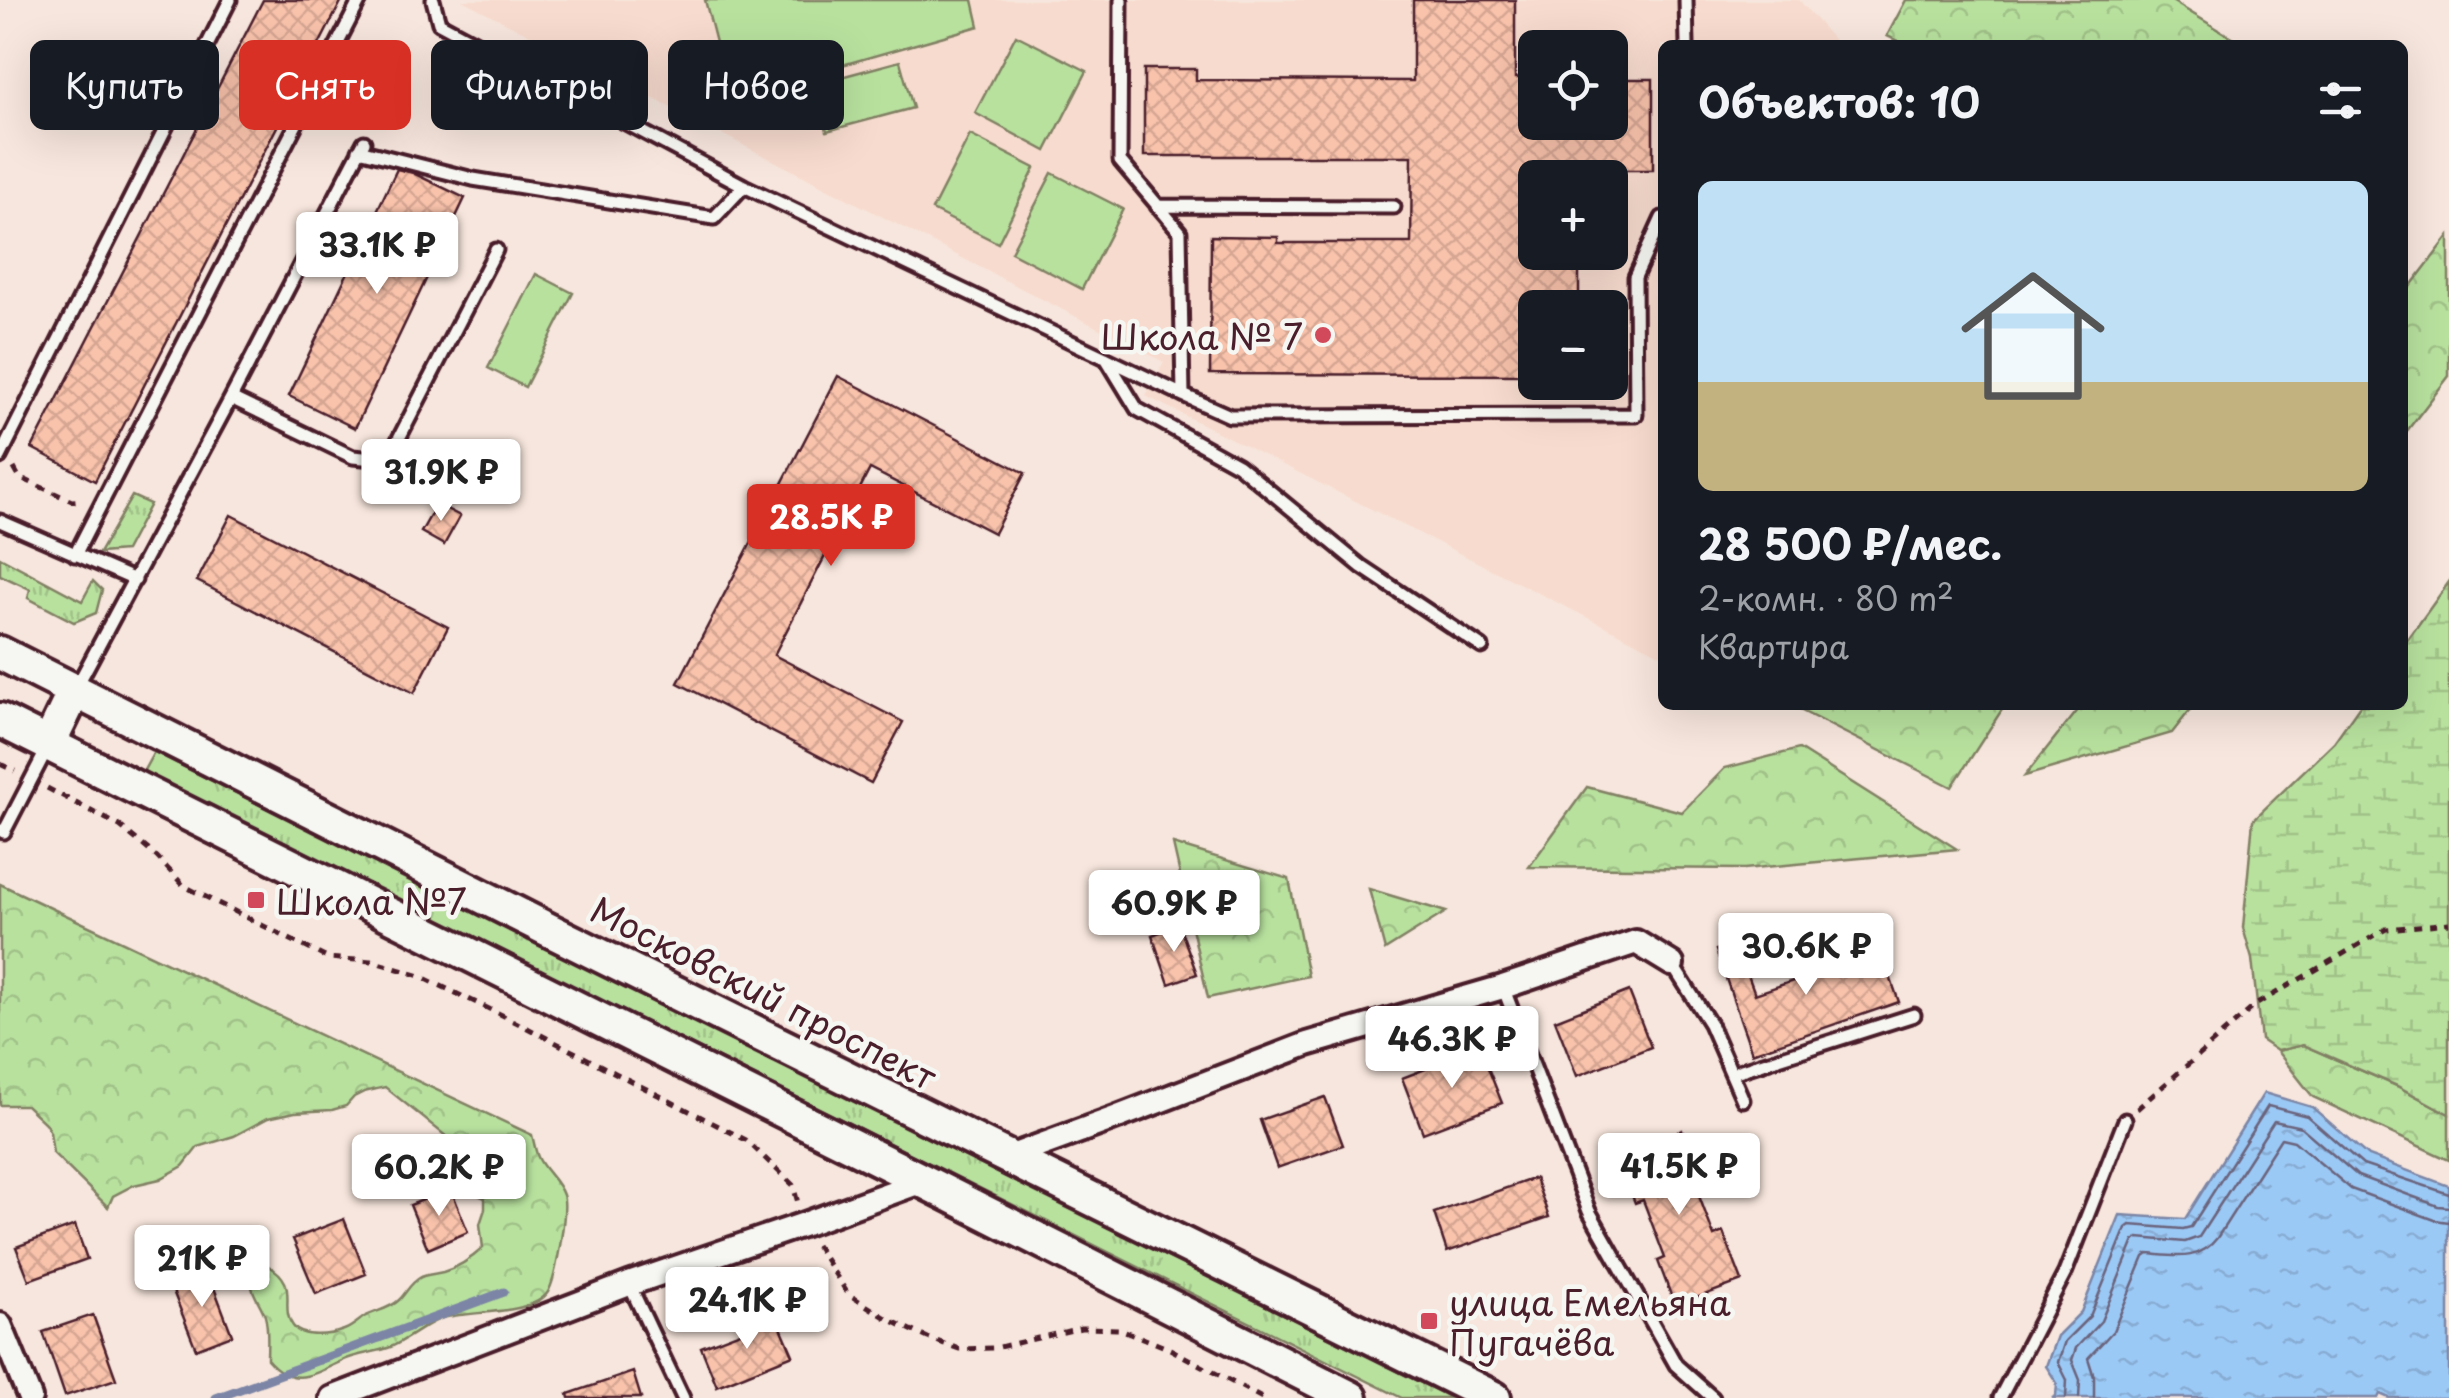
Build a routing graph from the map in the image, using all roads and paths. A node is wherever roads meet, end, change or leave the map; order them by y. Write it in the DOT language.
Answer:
graph roads {
  1 [pos="230,0"];
  2 [pos="360,0"];
  3 [pos="433,0"];
  4 [pos="1121,0"];
  5 [pos="1686,0"];
  6 [pos="1687,40"];
  7 [pos="744,186"];
  8 [pos="1158,206"];
  9 [pos="1394,206"];
  10 [pos="1658,227"];
  11 [pos="496,250"];
  12 [pos="1106,358"];
  13 [pos="1184,395"];
  14 [pos="232,398"];
  15 [pos="2,453"];
  16 [pos="105,496"];
  17 [pos="0,521"];
  18 [pos="75,554"];
  19 [pos="135,580"];
  20 [pos="1482,647"];
  21 [pos="0,653"];
  22 [pos="75,690"];
  23 [pos="0,720"];
  24 [pos="49,744"];
  25 [pos="0,764"];
  26 [pos="32,780"];
  27 [pos="0,830"];
  28 [pos="2449,922"];
  29 [pos="1672,964"];
  30 [pos="1503,987"];
  31 [pos="1914,1016"];
  32 [pos="1732,1074"];
  33 [pos="1743,1100"];
  34 [pos="2125,1120"];
  35 [pos="1006,1158"];
  36 [pos="922,1181"];
  37 [pos="804,1224"];
  38 [pos="629,1284"];
  39 [pos="0,1325"];
  40 [pos="30,1398"];
  41 [pos="332,1398"];
  42 [pos="682,1398"];
  43 [pos="1262,1398"];
  44 [pos="1351,1398"];
  45 [pos="1494,1398"];
  46 [pos="1713,1398"];
  47 [pos="2000,1398"];
  1 -- 15 [label="lane"];
  2 -- 16 [label="lane"];
  3 -- 7 [label="lane"];
  4 -- 8 [label="lane"];
  5 -- 6 [label="lane"];
  7 -- 12 [label="lane"];
  7 -- 14 [label="lane"];
  8 -- 9 [label="lane"];
  8 -- 13 [label="lane"];
  10 -- 13 [label="lane"];
  11 -- 14 [label="lane"];
  12 -- 13 [label="lane"];
  12 -- 20 [label="lane"];
  14 -- 19 [label="lane"];
  15 -- 16 [label="path"];
  16 -- 18 [label="lane"];
  17 -- 18 [label="lane"];
  18 -- 19 [label="lane"];
  19 -- 22 [label="lane"];
  21 -- 22 [label="main road, Московский проспект"];
  22 -- 24 [label="main road"];
  22 -- 35 [label="main road, Московский проспект"];
  23 -- 24 [label="main road"];
  24 -- 26 [label="lane"];
  24 -- 36 [label="main road"];
  25 -- 26 [label="path"];
  26 -- 27 [label="lane"];
  26 -- 37 [label="path"];
  28 -- 34 [label="path"];
  29 -- 30 [label="street"];
  29 -- 32 [label="lane"];
  30 -- 35 [label="street"];
  30 -- 46 [label="lane"];
  31 -- 32 [label="lane"];
  32 -- 33 [label="lane"];
  34 -- 47 [label="lane"];
  35 -- 45 [label="main road, Московский проспект"];
  36 -- 37 [label="street"];
  36 -- 44 [label="main road"];
  37 -- 38 [label="street"];
  37 -- 43 [label="path"];
  38 -- 41 [label="street"];
  38 -- 42 [label="lane"];
  39 -- 40 [label="street"];
}
